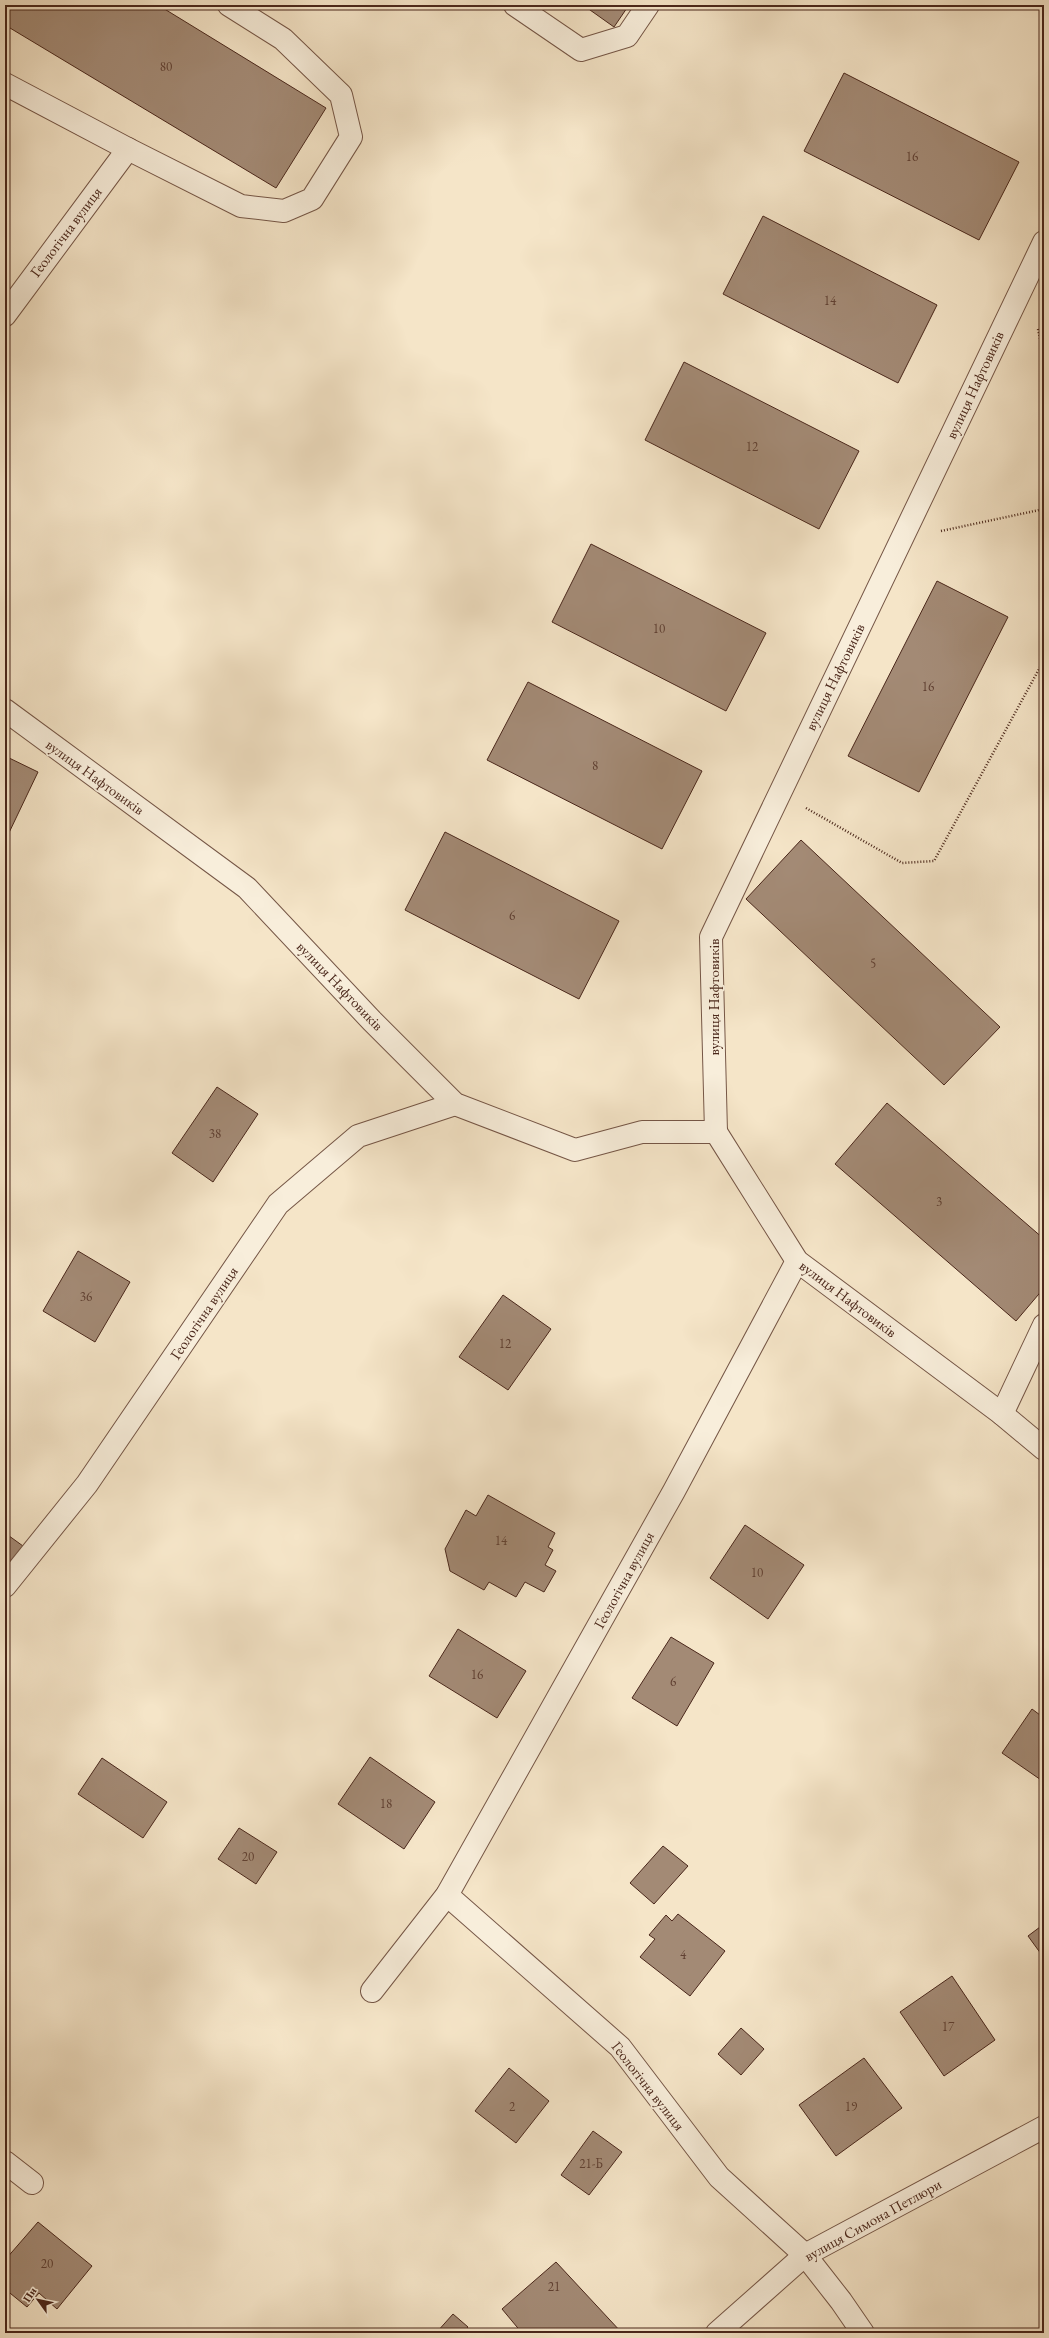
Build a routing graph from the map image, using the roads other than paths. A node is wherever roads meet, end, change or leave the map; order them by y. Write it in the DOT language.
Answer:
graph roads {
  1 [pos="229,5"];
  2 [pos="515,5"];
  3 [pos="648,5"];
  4 [pos="5,84"];
  5 [pos="128,149"];
  6 [pos="1044,242"];
  7 [pos="1036,280"];
  8 [pos="5,315"];
  9 [pos="5,710"];
  10 [pos="455,1104"];
  11 [pos="716,1132"];
  12 [pos="797,1261"];
  13 [pos="1044,1325"];
  14 [pos="1002,1414"];
  15 [pos="1044,1449"];
  16 [pos="5,1586"];
  17 [pos="447,1895"];
  18 [pos="372,1991"];
  19 [pos="1044,2127"];
  20 [pos="5,2162"];
  21 [pos="32,2183"];
  22 [pos="805,2255"];
  23 [pos="716,2333"];
  24 [pos="862,2333"];
  1 -- 5 [label="street"];
  2 -- 3 [label="street"];
  4 -- 5 [label="street"];
  5 -- 8 [label="street, Геологічна вулиця"];
  6 -- 7 [label="street, вулиця Нафтовиків"];
  7 -- 11 [label="street, вулиця Нафтовиків"];
  9 -- 10 [label="street, вулиця Нафтовиків"];
  10 -- 11 [label="street, вулиця Нафтовиків"];
  10 -- 16 [label="street, Геологічна вулиця"];
  11 -- 12 [label="street, вулиця Нафтовиків"];
  12 -- 14 [label="street, вулиця Нафтовиків"];
  12 -- 17 [label="street, Геологічна вулиця"];
  13 -- 14 [label="street"];
  14 -- 15 [label="street, вулиця Нафтовиків"];
  17 -- 18 [label="street, Геологічна вулиця"];
  17 -- 22 [label="street, Геологічна вулиця"];
  19 -- 22 [label="street, вулиця Симона Петлюри"];
  20 -- 21 [label="street"];
  22 -- 23 [label="street, вулиця Симона Петлюри"];
  22 -- 24 [label="street, Геологічна вулиця"];
}
